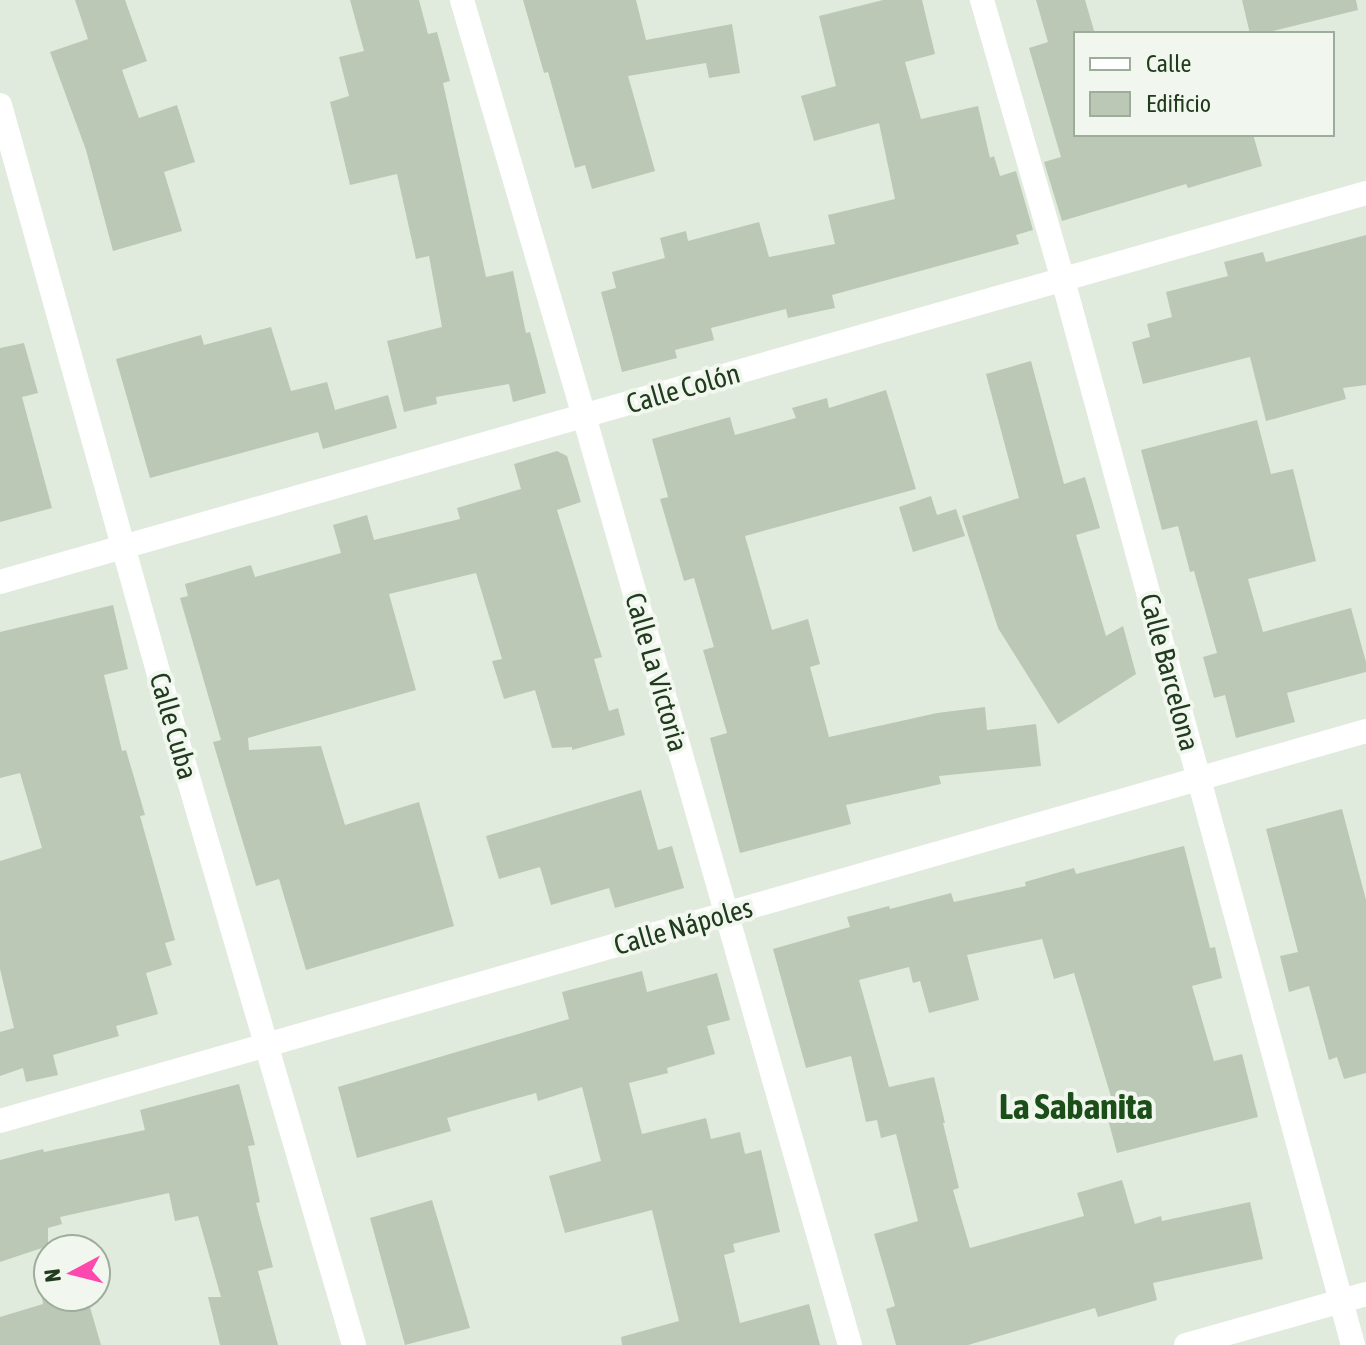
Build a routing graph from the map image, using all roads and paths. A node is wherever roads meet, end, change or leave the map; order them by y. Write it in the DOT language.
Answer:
graph roads {
  1 [pos="462,0"];
  2 [pos="982,0"];
  3 [pos="0,105"];
  4 [pos="1366,193"];
  5 [pos="1063,280"];
  6 [pos="584,416"];
  7 [pos="124,547"];
  8 [pos="0,582"];
  9 [pos="1366,731"];
  10 [pos="1199,779"];
  11 [pos="726,913"];
  12 [pos="267,1045"];
  13 [pos="0,1121"];
  14 [pos="1366,1294"];
  15 [pos="1341,1301"];
  16 [pos="354,1345"];
  17 [pos="850,1345"];
  18 [pos="1186,1345"];
  19 [pos="1353,1345"];
  1 -- 6 [label="street, Calle La Victoria"];
  2 -- 5 [label="street, Calle Barcelona"];
  3 -- 7 [label="street, Calle Cuba"];
  4 -- 5 [label="street, Calle Colón"];
  5 -- 6 [label="street, Calle Colón"];
  5 -- 10 [label="street, Calle Barcelona"];
  6 -- 7 [label="street, Calle Colón"];
  6 -- 11 [label="street, Calle La Victoria"];
  7 -- 8 [label="street, Calle Colón"];
  7 -- 12 [label="street, Calle Cuba"];
  9 -- 10 [label="street, Calle Nápoles"];
  10 -- 11 [label="street, Calle Nápoles"];
  10 -- 15 [label="street, Calle Barcelona"];
  11 -- 12 [label="street, Calle Nápoles"];
  11 -- 17 [label="street, Calle La Victoria"];
  12 -- 13 [label="street, Calle Nápoles"];
  12 -- 16 [label="street, Calle Cuba"];
  14 -- 15 [label="street"];
  15 -- 18 [label="street"];
  15 -- 19 [label="street, Calle Barcelona"];
}
